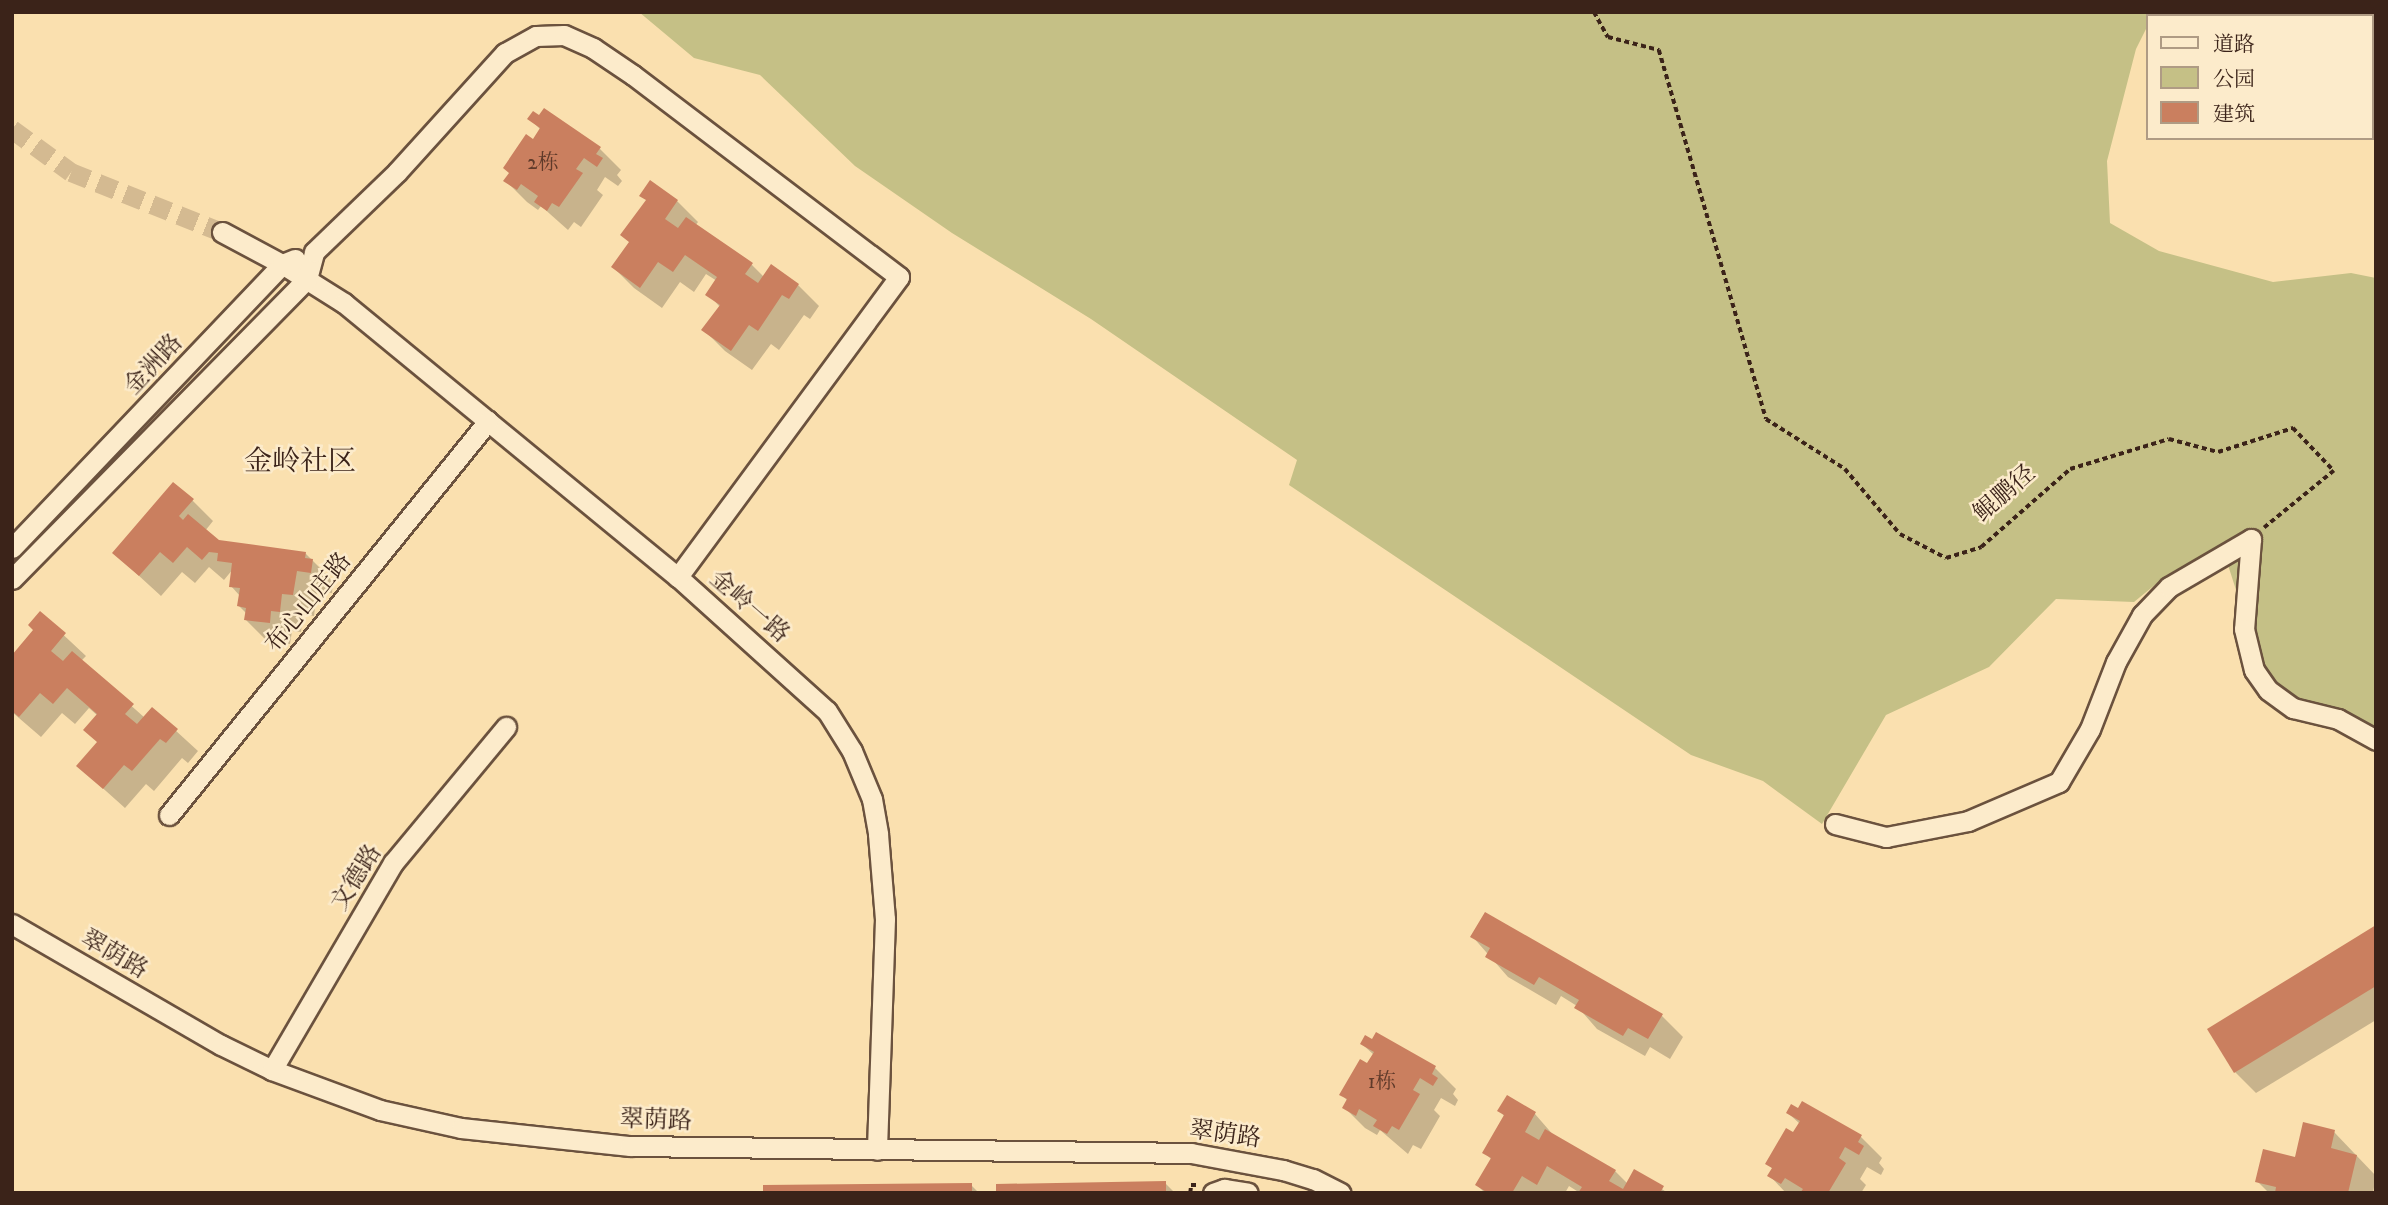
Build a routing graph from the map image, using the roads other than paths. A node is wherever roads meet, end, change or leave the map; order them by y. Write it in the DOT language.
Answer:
graph roads {
  1 [pos="222,232"];
  2 [pos="314,252"];
  3 [pos="282,264"];
  4 [pos="307,279"];
  5 [pos="488,421"];
  6 [pos="12,548"];
  7 [pos="678,576"];
  8 [pos="12,579"];
  9 [pos="506,727"];
  10 [pos="2376,740"];
  11 [pos="169,815"];
  12 [pos="1835,824"];
  13 [pos="12,924"];
  14 [pos="272,1070"];
  15 [pos="877,1150"];
  16 [pos="1213,1193"];
  17 [pos="1248,1193"];
  18 [pos="1341,1193"];
  1 -- 3 [label="street"];
  2 -- 3 [label="street"];
  2 -- 4 [label="street"];
  2 -- 7 [label="street"];
  3 -- 4 [label="street, 金岭一路"];
  3 -- 6 [label="street, 金洲路"];
  4 -- 5 [label="street, 金岭一路"];
  4 -- 8 [label="street, 金洲路"];
  5 -- 7 [label="street, 金岭一路"];
  5 -- 11 [label="street, 布心山庄路"];
  7 -- 15 [label="street, 金岭一路"];
  9 -- 14 [label="street, 文德路"];
  10 -- 12 [label="street"];
  13 -- 14 [label="street, 翠荫路"];
  14 -- 15 [label="street, 翠荫路"];
  15 -- 18 [label="street, 翠荫路"];
  16 -- 17 [label="street"];
}
